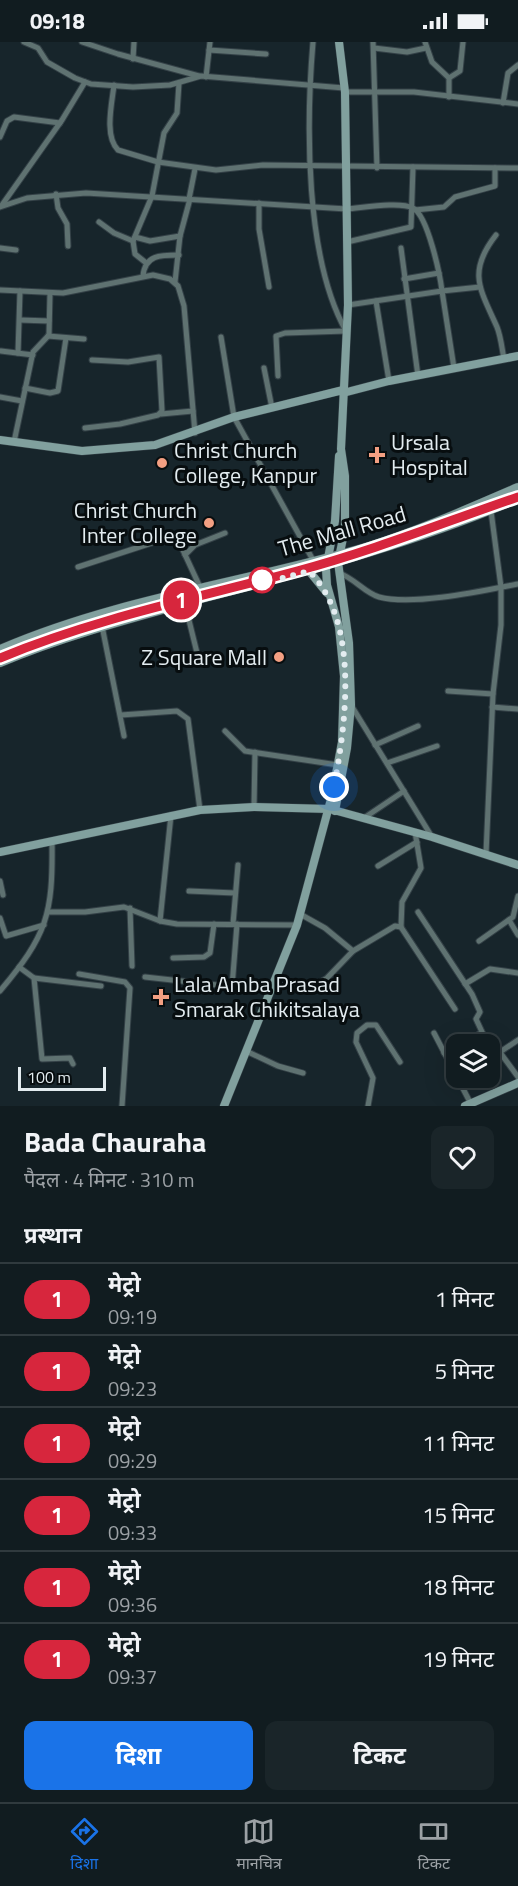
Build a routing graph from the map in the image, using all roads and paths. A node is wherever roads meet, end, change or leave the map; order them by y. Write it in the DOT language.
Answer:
graph roads {
  1 [pos="24,42"];
  2 [pos="134,42"];
  3 [pos="210,42"];
  4 [pos="313,42"];
  5 [pos="339,42"];
  6 [pos="463,42"];
  7 [pos="85,43"];
  8 [pos="374,45"];
  9 [pos="425,45"];
  10 [pos="209,50"];
  11 [pos="266,54"];
  12 [pos="133,59"];
  13 [pos="518,65"];
  14 [pos="203,76"];
  15 [pos="449,78"];
  16 [pos="85,82"];
  17 [pos="179,83"];
  18 [pos="114,85"];
  19 [pos="309,85"];
  20 [pos="345,90"];
  21 [pos="376,91"];
  22 [pos="449,97"];
  23 [pos="503,103"];
  24 [pos="518,104"];
  25 [pos="60,123"];
  26 [pos="0,137"];
  27 [pos="158,162"];
  28 [pos="312,165"];
  29 [pos="413,167"];
  30 [pos="346,168"];
  31 [pos="377,168"];
  32 [pos="495,168"];
  33 [pos="518,168"];
  34 [pos="195,169"];
  35 [pos="56,194"];
  36 [pos="152,196"];
  37 [pos="190,199"];
  38 [pos="259,204"];
  39 [pos="1,207"];
  40 [pos="314,207"];
  41 [pos="347,209"];
  42 [pos="414,209"];
  43 [pos="99,222"];
  44 [pos="496,235"];
  45 [pos="180,236"];
  46 [pos="134,239"];
  47 [pos="347,242"];
  48 [pos="68,246"];
  49 [pos="0,248"];
  50 [pos="401,249"];
  51 [pos="16,250"];
  52 [pos="179,255"];
  53 [pos="145,262"];
  54 [pos="439,273"];
  55 [pos="143,276"];
  56 [pos="404,279"];
  57 [pos="175,282"];
  58 [pos="480,287"];
  59 [pos="269,288"];
  60 [pos="0,290"];
  61 [pos="20,291"];
  62 [pos="442,291"];
  63 [pos="50,292"];
  64 [pos="406,297"];
  65 [pos="376,301"];
  66 [pos="348,305"];
  67 [pos="20,320"];
  68 [pos="49,321"];
  69 [pos="346,331"];
  70 [pos="48,336"];
  71 [pos="221,337"];
  72 [pos="66,338"];
  73 [pos="84,339"];
  74 [pos="1,351"];
  75 [pos="18,353"];
  76 [pos="33,355"];
  77 [pos="518,356"];
  78 [pos="92,360"];
  79 [pos="504,360"];
  80 [pos="264,368"];
  81 [pos="454,368"];
  82 [pos="278,376"];
  83 [pos="418,376"];
  84 [pos="389,381"];
  85 [pos="25,388"];
  86 [pos="343,392"];
  87 [pos="0,397"];
  88 [pos="22,401"];
  89 [pos="272,408"];
  90 [pos="193,411"];
  91 [pos="160,414"];
  92 [pos="234,417"];
  93 [pos="85,428"];
  94 [pos="195,433"];
  95 [pos="0,440"];
  96 [pos="14,442"];
  97 [pos="341,449"];
  98 [pos="518,487"];
  99 [pos="518,500"];
  100 [pos="491,511"];
  101 [pos="225,533"];
  102 [pos="186,555"];
  103 [pos="327,557"];
  104 [pos="339,558"];
  105 [pos="313,560"];
  106 [pos="326,566"];
  107 [pos="78,567"];
  108 [pos="309,571"];
  109 [pos="339,573"];
  110 [pos="518,584"];
  111 [pos="200,587"];
  112 [pos="501,587"];
  113 [pos="331,599"];
  114 [pos="185,604"];
  115 [pos="102,626"];
  116 [pos="39,632"];
  117 [pos="43,645"];
  118 [pos="0,648"];
  119 [pos="199,661"];
  120 [pos="0,663"];
  121 [pos="448,691"];
  122 [pos="493,694"];
  123 [pos="351,705"];
  124 [pos="492,707"];
  125 [pos="518,709"];
  126 [pos="121,715"];
  127 [pos="418,726"];
  128 [pos="225,731"];
  129 [pos="124,736"];
  130 [pos="375,745"];
  131 [pos="437,746"];
  132 [pos="255,752"];
  133 [pos="387,763"];
  134 [pos="338,765"];
  135 [pos="404,791"];
  136 [pos="254,807"];
  137 [pos="200,810"];
  138 [pos="332,810"];
  139 [pos="171,815"];
  140 [pos="364,818"];
  141 [pos="415,832"];
  142 [pos="432,837"];
  143 [pos="52,842"];
  144 [pos="417,842"];
  145 [pos="0,852"];
  146 [pos="486,854"];
  147 [pos="237,865"];
  148 [pos="518,865"];
  149 [pos="378,866"];
  150 [pos="0,881"];
  151 [pos="189,891"];
  152 [pos="235,893"];
  153 [pos="3,895"];
  154 [pos="518,896"];
  155 [pos="130,908"];
  156 [pos="49,912"];
  157 [pos="418,912"];
  158 [pos="300,914"];
  159 [pos="0,918"];
  160 [pos="509,920"];
  161 [pos="160,921"];
  162 [pos="214,924"];
  163 [pos="235,924"];
  164 [pos="45,925"];
  165 [pos="297,925"];
  166 [pos="401,927"];
  167 [pos="518,935"];
  168 [pos="479,941"];
  169 [pos="353,951"];
  170 [pos="173,958"];
  171 [pos="132,966"];
  172 [pos="19,968"];
  173 [pos="79,974"];
  174 [pos="518,974"];
  175 [pos="145,977"];
  176 [pos="34,978"];
  177 [pos="465,984"];
  178 [pos="101,986"];
  179 [pos="232,987"];
  180 [pos="273,988"];
  181 [pos="0,991"];
  182 [pos="455,1009"];
  183 [pos="434,1033"];
  184 [pos="483,1034"];
  185 [pos="518,1040"];
  186 [pos="246,1051"];
  187 [pos="444,1053"];
  188 [pos="500,1053"];
  189 [pos="400,1062"];
  190 [pos="73,1064"];
  191 [pos="303,1073"];
  192 [pos="518,1077"];
  193 [pos="518,1083"];
  194 [pos="468,1105"];
  195 [pos="122,1106"];
  196 [pos="224,1106"];
  197 [pos="368,1106"];
  1 -- 16 [label="street"];
  2 -- 12 [label="street"];
  3 -- 10 [label="street"];
  4 -- 19 [label="street"];
  5 -- 20 [label="street"];
  6 -- 15 [label="street"];
  7 -- 12 [label="street"];
  8 -- 9 [label="street"];
  8 -- 21 [label="street"];
  9 -- 15 [label="street"];
  10 -- 11 [label="street"];
  10 -- 14 [label="street"];
  12 -- 14 [label="street"];
  13 -- 23 [label="street"];
  14 -- 17 [label="street"];
  14 -- 19 [label="street"];
  15 -- 22 [label="street"];
  16 -- 18 [label="street"];
  16 -- 25 [label="street"];
  17 -- 18 [label="street"];
  17 -- 27 [label="street"];
  18 -- 27 [label="street"];
  19 -- 20 [label="street"];
  19 -- 28 [label="street"];
  20 -- 21 [label="street"];
  20 -- 30 [label="street"];
  21 -- 22 [label="street"];
  21 -- 31 [label="street"];
  22 -- 23 [label="street"];
  23 -- 24 [label="street"];
  25 -- 26 [label="street"];
  25 -- 39 [label="street"];
  27 -- 34 [label="street"];
  27 -- 36 [label="street"];
  28 -- 30 [label="street"];
  28 -- 34 [label="street"];
  28 -- 40 [label="street"];
  29 -- 31 [label="street"];
  29 -- 32 [label="street"];
  29 -- 42 [label="street"];
  30 -- 31 [label="street"];
  30 -- 41 [label="street"];
  32 -- 33 [label="street"];
  32 -- 42 [label="street"];
  34 -- 37 [label="street"];
  35 -- 36 [label="street"];
  35 -- 39 [label="street"];
  35 -- 48 [label="street"];
  36 -- 37 [label="street"];
  36 -- 46 [label="street"];
  37 -- 38 [label="street"];
  37 -- 45 [label="street"];
  38 -- 40 [label="street"];
  38 -- 59 [label="street"];
  40 -- 41 [label="street"];
  40 -- 69 [label="street"];
  41 -- 42 [label="street"];
  41 -- 47 [label="street"];
  42 -- 47 [label="street"];
  42 -- 54 [label="street"];
  43 -- 46 [label="street"];
  44 -- 58 [label="street"];
  45 -- 46 [label="street"];
  45 -- 52 [label="street"];
  46 -- 53 [label="street"];
  47 -- 66 [label="street"];
  49 -- 51 [label="street"];
  50 -- 56 [label="street"];
  52 -- 53 [label="street"];
  52 -- 57 [label="street"];
  53 -- 55 [label="street"];
  54 -- 56 [label="street"];
  54 -- 62 [label="street"];
  55 -- 57 [label="street"];
  55 -- 63 [label="street"];
  56 -- 64 [label="street"];
  57 -- 90 [label="street"];
  58 -- 62 [label="street"];
  58 -- 79 [label="street"];
  60 -- 61 [label="street"];
  61 -- 63 [label="street"];
  61 -- 67 [label="street"];
  62 -- 64 [label="street"];
  62 -- 81 [label="street"];
  63 -- 68 [label="street"];
  64 -- 65 [label="street"];
  64 -- 83 [label="street"];
  65 -- 66 [label="street"];
  65 -- 84 [label="street"];
  66 -- 69 [label="street"];
  67 -- 68 [label="street"];
  67 -- 75 [label="street"];
  68 -- 70 [label="street"];
  69 -- 82 [label="street"];
  69 -- 86 [label="street"];
  70 -- 72 [label="street"];
  70 -- 76 [label="street"];
  71 -- 92 [label="street"];
  72 -- 73 [label="street"];
  72 -- 85 [label="street"];
  74 -- 75 [label="street"];
  75 -- 76 [label="street"];
  76 -- 85 [label="street"];
  77 -- 79 [label="street"];
  78 -- 91 [label="street"];
  79 -- 81 [label="street"];
  80 -- 89 [label="street"];
  81 -- 83 [label="street"];
  83 -- 84 [label="street"];
  84 -- 86 [label="street"];
  85 -- 88 [label="street"];
  86 -- 89 [label="street"];
  86 -- 97 [label="street"];
  87 -- 88 [label="street"];
  88 -- 96 [label="street"];
  89 -- 92 [label="street"];
  90 -- 91 [label="street"];
  90 -- 94 [label="street"];
  91 -- 93 [label="street"];
  92 -- 94 [label="street"];
  92 -- 105 [label="street"];
  94 -- 96 [label="street"];
  95 -- 96 [label="street"];
  97 -- 103 [label="street"];
  97 -- 104 [label="street"];
  98 -- 104 [label="street, The Mall Road"];
  99 -- 100 [label="street, The Mall Road"];
  100 -- 104 [label="street, The Mall Road"];
  100 -- 112 [label="street"];
  101 -- 102 [label="street"];
  102 -- 107 [label="street"];
  102 -- 111 [label="street"];
  103 -- 104 [label="street, The Mall Road"];
  103 -- 105 [label="street, The Mall Road"];
  103 -- 106 [label="street"];
  104 -- 106 [label="street, The Mall Road"];
  104 -- 109 [label="street"];
  105 -- 111 [label="street, The Mall Road"];
  106 -- 108 [label="street, The Mall Road"];
  106 -- 113 [label="street"];
  108 -- 113 [label="street"];
  108 -- 114 [label="street, The Mall Road"];
  109 -- 112 [label="street"];
  109 -- 123 [label="street"];
  110 -- 112 [label="street"];
  111 -- 116 [label="street, The Mall Road"];
  112 -- 122 [label="street"];
  113 -- 134 [label="street"];
  114 -- 115 [label="street, The Mall Road"];
  114 -- 119 [label="street"];
  115 -- 117 [label="street, The Mall Road"];
  115 -- 126 [label="street"];
  116 -- 117 [label="street"];
  116 -- 118 [label="street, The Mall Road"];
  117 -- 120 [label="street, The Mall Road"];
  121 -- 122 [label="street"];
  122 -- 124 [label="street"];
  123 -- 130 [label="street"];
  123 -- 138 [label="street"];
  124 -- 125 [label="street"];
  124 -- 146 [label="street"];
  126 -- 129 [label="street"];
  126 -- 137 [label="street"];
  127 -- 130 [label="street"];
  128 -- 132 [label="street"];
  130 -- 133 [label="street"];
  131 -- 133 [label="street"];
  132 -- 134 [label="street"];
  132 -- 136 [label="street"];
  133 -- 135 [label="street"];
  134 -- 138 [label="street"];
  135 -- 140 [label="street"];
  135 -- 142 [label="street"];
  136 -- 137 [label="street"];
  136 -- 138 [label="street"];
  137 -- 139 [label="street"];
  138 -- 140 [label="street"];
  138 -- 158 [label="street"];
  139 -- 143 [label="street"];
  139 -- 161 [label="street"];
  140 -- 141 [label="street"];
  141 -- 142 [label="street"];
  141 -- 144 [label="street"];
  142 -- 146 [label="street"];
  143 -- 145 [label="street"];
  143 -- 156 [label="street"];
  144 -- 149 [label="street"];
  144 -- 166 [label="street"];
  146 -- 148 [label="street"];
  147 -- 152 [label="street"];
  150 -- 153 [label="street"];
  151 -- 152 [label="street"];
  152 -- 163 [label="street"];
  154 -- 160 [label="street"];
  155 -- 156 [label="street"];
  155 -- 161 [label="street"];
  155 -- 171 [label="street"];
  156 -- 164 [label="street"];
  157 -- 177 [label="street"];
  158 -- 165 [label="street"];
  158 -- 169 [label="street"];
  159 -- 164 [label="street"];
  160 -- 167 [label="street"];
  160 -- 168 [label="street"];
  161 -- 162 [label="street"];
  162 -- 163 [label="street"];
  162 -- 170 [label="street"];
  163 -- 165 [label="street"];
  163 -- 179 [label="street"];
  164 -- 172 [label="street"];
  165 -- 180 [label="street"];
  166 -- 169 [label="street"];
  166 -- 182 [label="street"];
  169 -- 180 [label="street"];
  172 -- 176 [label="street"];
  172 -- 181 [label="street"];
  173 -- 195 [label="street"];
  174 -- 177 [label="street"];
  175 -- 179 [label="street"];
  176 -- 178 [label="street"];
  176 -- 190 [label="street"];
  177 -- 184 [label="street"];
  179 -- 180 [label="street"];
  180 -- 186 [label="street"];
  183 -- 187 [label="street"];
  185 -- 188 [label="street"];
  186 -- 191 [label="street"];
  186 -- 196 [label="street"];
  187 -- 194 [label="street"];
  188 -- 192 [label="street"];
  189 -- 197 [label="street"];
  193 -- 194 [label="street"];
}
